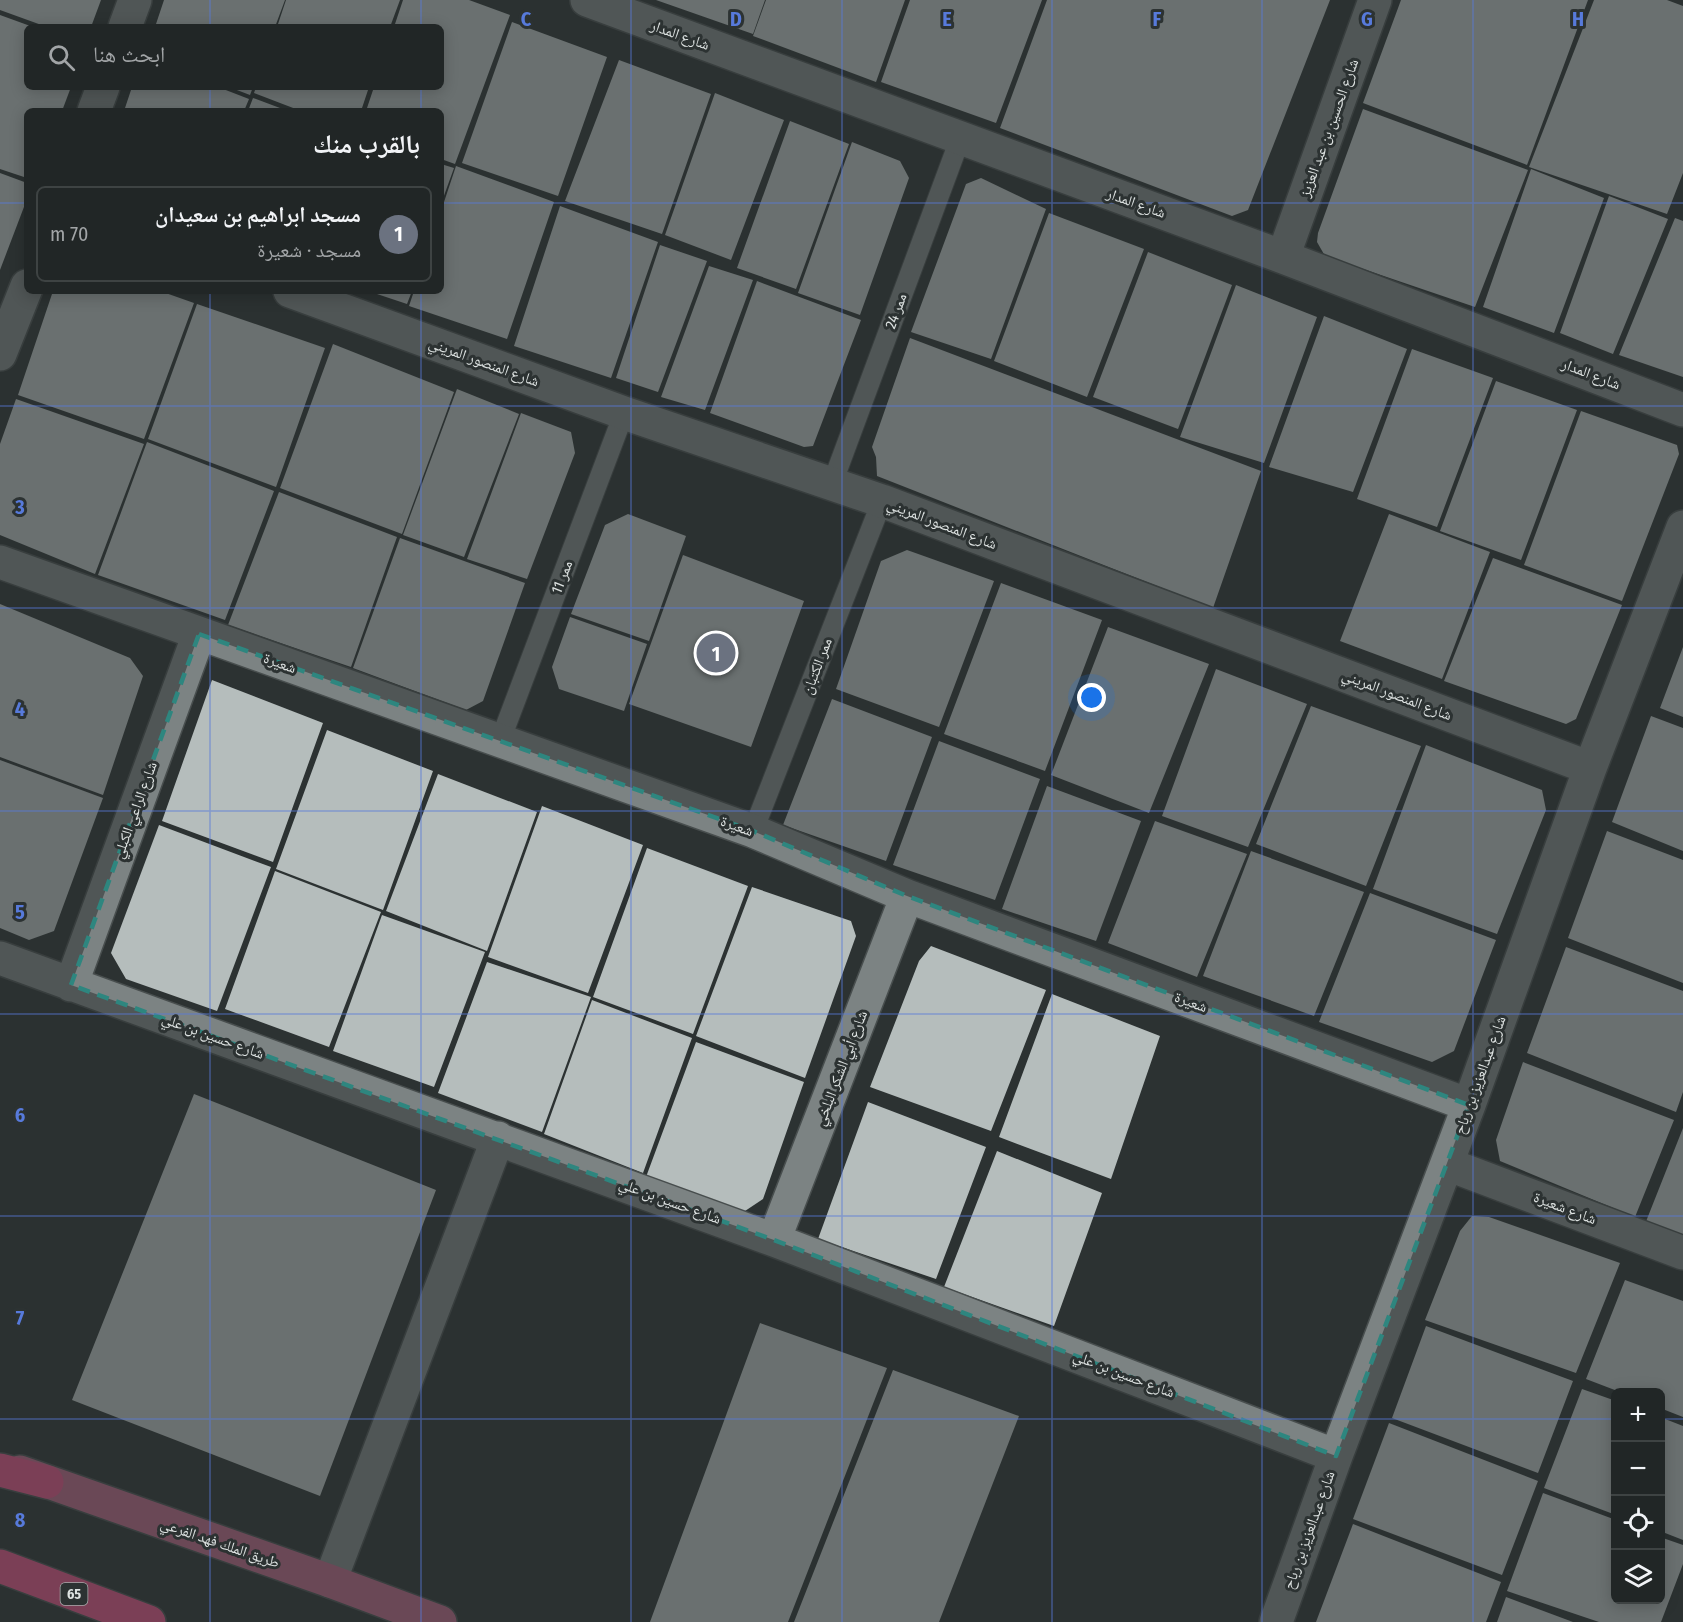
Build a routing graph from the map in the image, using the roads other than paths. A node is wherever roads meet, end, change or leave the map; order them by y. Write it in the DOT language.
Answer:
graph roads {
  1 [pos="135,0"];
  2 [pos="587,0"];
  3 [pos="1376,0"];
  4 [pos="126,24"];
  5 [pos="102,90"];
  6 [pos="95,108"];
  7 [pos="960,139"];
  8 [pos="1282,256"];
  9 [pos="24,294"];
  10 [pos="298,294"];
  11 [pos="0,354"];
  12 [pos="1683,410"];
  13 [pos="624,413"];
  14 [pos="832,484"];
  15 [pos="882,501"];
  16 [pos="1683,527"];
  17 [pos="0,562"];
  18 [pos="199,634"];
  19 [pos="500,741"];
  20 [pos="1590,768"];
  21 [pos="753,831"];
  22 [pos="907,896"];
  23 [pos="0,958"];
  24 [pos="71,985"];
  25 [pos="1469,1105"];
  26 [pos="498,1138"];
  27 [pos="1447,1164"];
  28 [pos="774,1240"];
  29 [pos="1683,1253"];
  30 [pos="1336,1456"];
  31 [pos="0,1465"];
  32 [pos="0,1470"];
  33 [pos="47,1482"];
  34 [pos="0,1566"];
  35 [pos="330,1581"];
  36 [pos="149,1622"];
  37 [pos="440,1622"];
  38 [pos="1275,1622"];
  1 -- 4 [label="street"];
  2 -- 7 [label="street, شارع المدار"];
  3 -- 8 [label="street, شارع الحسين بن عبد العزيز"];
  5 -- 6 [label="street"];
  7 -- 8 [label="street, شارع المدار"];
  7 -- 14 [label="lane, ممر 24"];
  8 -- 12 [label="street, شارع المدار"];
  9 -- 11 [label="street"];
  10 -- 13 [label="street, شارع المنصور المريني"];
  13 -- 14 [label="street, شارع المنصور المريني"];
  13 -- 19 [label="lane, ممر 11"];
  14 -- 15 [label="street, شارع المنصور المريني"];
  15 -- 20 [label="street, شارع المنصور المريني"];
  15 -- 21 [label="lane, ممر الكتبان"];
  16 -- 20 [label="street, شارع عبدالعزيز بن رباح"];
  17 -- 18 [label="street, شعيرة"];
  18 -- 19 [label="street, شعيرة"];
  18 -- 24 [label="street, شارع الراعي الكبلي"];
  19 -- 21 [label="street, شعيرة"];
  20 -- 25 [label="street, شارع عبدالعزيز بن رباح"];
  21 -- 22 [label="street, شعيرة"];
  22 -- 25 [label="street, شعيرة"];
  22 -- 28 [label="street, شارع أبي الشكر البلخي"];
  23 -- 24 [label="street, شارع حسين بن علي"];
  24 -- 26 [label="street, شارع حسين بن علي"];
  25 -- 27 [label="street, شارع عبدالعزيز بن رباح"];
  26 -- 28 [label="street, شارع حسين بن علي"];
  26 -- 35 [label="street"];
  27 -- 29 [label="street, شارع شعيرة"];
  27 -- 30 [label="street, شارع عبدالعزيز بن رباح"];
  28 -- 30 [label="street, شارع حسين بن علي"];
  30 -- 38 [label="street, شارع عبدالعزيز بن رباح"];
  31 -- 33 [label="main road, طريق الملك فهد الفرعي"];
  32 -- 33 [label="highway"];
  33 -- 35 [label="main road, طريق الملك فهد الفرعي"];
  34 -- 36 [label="highway, 65"];
  35 -- 37 [label="main road, طريق الملك فهد الفرعي"];
}
